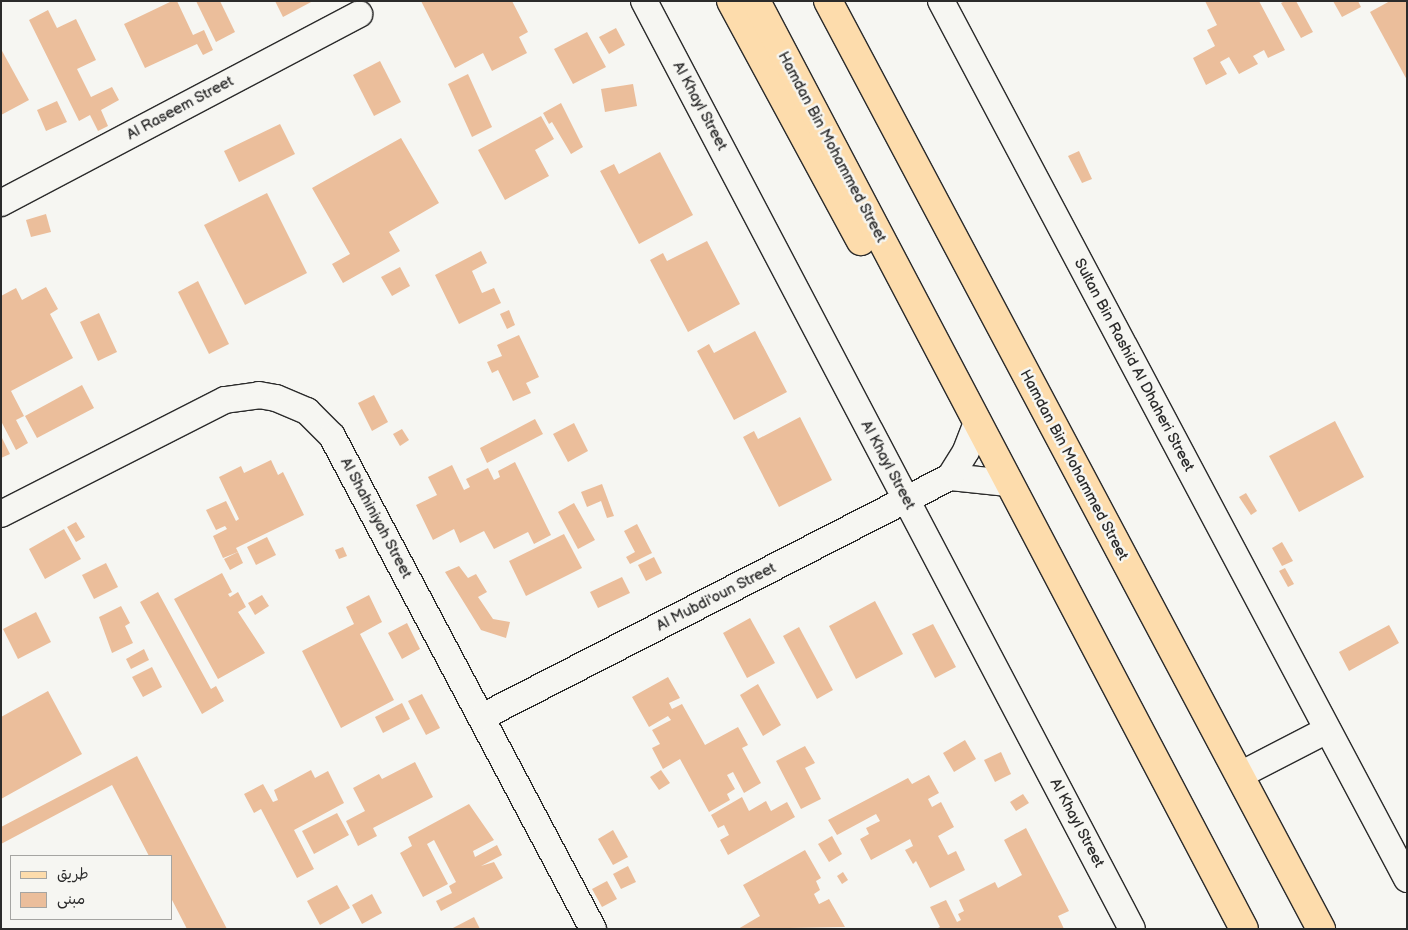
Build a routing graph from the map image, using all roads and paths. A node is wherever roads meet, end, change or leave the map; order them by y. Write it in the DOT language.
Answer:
graph roads {
  1 [pos="644,1"];
  2 [pos="731,1"];
  3 [pos="756,1"];
  4 [pos="828,1"];
  5 [pos="848,1"];
  6 [pos="941,1"];
  7 [pos="359,14"];
  8 [pos="864,72"];
  9 [pos="1,203"];
  10 [pos="905,287"];
  11 [pos="976,422"];
  12 [pos="950,477"];
  13 [pos="1008,482"];
  14 [pos="906,499"];
  15 [pos="1,514"];
  16 [pos="482,717"];
  17 [pos="1327,730"];
  18 [pos="1240,775"];
  19 [pos="1407,879"];
  20 [pos="593,929"];
  21 [pos="1132,929"];
  22 [pos="1244,929"];
  23 [pos="1321,929"];
  1 -- 14 [label="street, Al Khayl Street"];
  2 -- 10 [label="main road"];
  3 -- 10 [label="main road, Hamdan Bin Mohammed Street"];
  4 -- 8 [label="main road, Hamdan Bin Mohammed Street"];
  5 -- 8 [label="main road"];
  6 -- 17 [label="street, Sultan Bin Rashid Al Dhaheri Street"];
  7 -- 9 [label="street, Al Raseem Street"];
  8 -- 18 [label="main road, Hamdan Bin Mohammed Street"];
  10 -- 11 [label="main road, Hamdan Bin Mohammed Street"];
  11 -- 12 [label="street"];
  11 -- 13 [label="main road, Hamdan Bin Mohammed Street"];
  12 -- 13 [label="street"];
  12 -- 14 [label="street, Al Mubdi'oun Street"];
  13 -- 22 [label="main road, Hamdan Bin Mohammed Street"];
  14 -- 16 [label="street, Al Mubdi'oun Street"];
  14 -- 21 [label="street, Al Khayl Street"];
  15 -- 16 [label="street, Al Shahiniyah Street"];
  16 -- 20 [label="street, Al Shahiniyah Street"];
  17 -- 18 [label="street"];
  17 -- 19 [label="street, Sultan Bin Rashid Al Dhaheri Street"];
  18 -- 23 [label="main road, Hamdan Bin Mohammed Street"];
}
